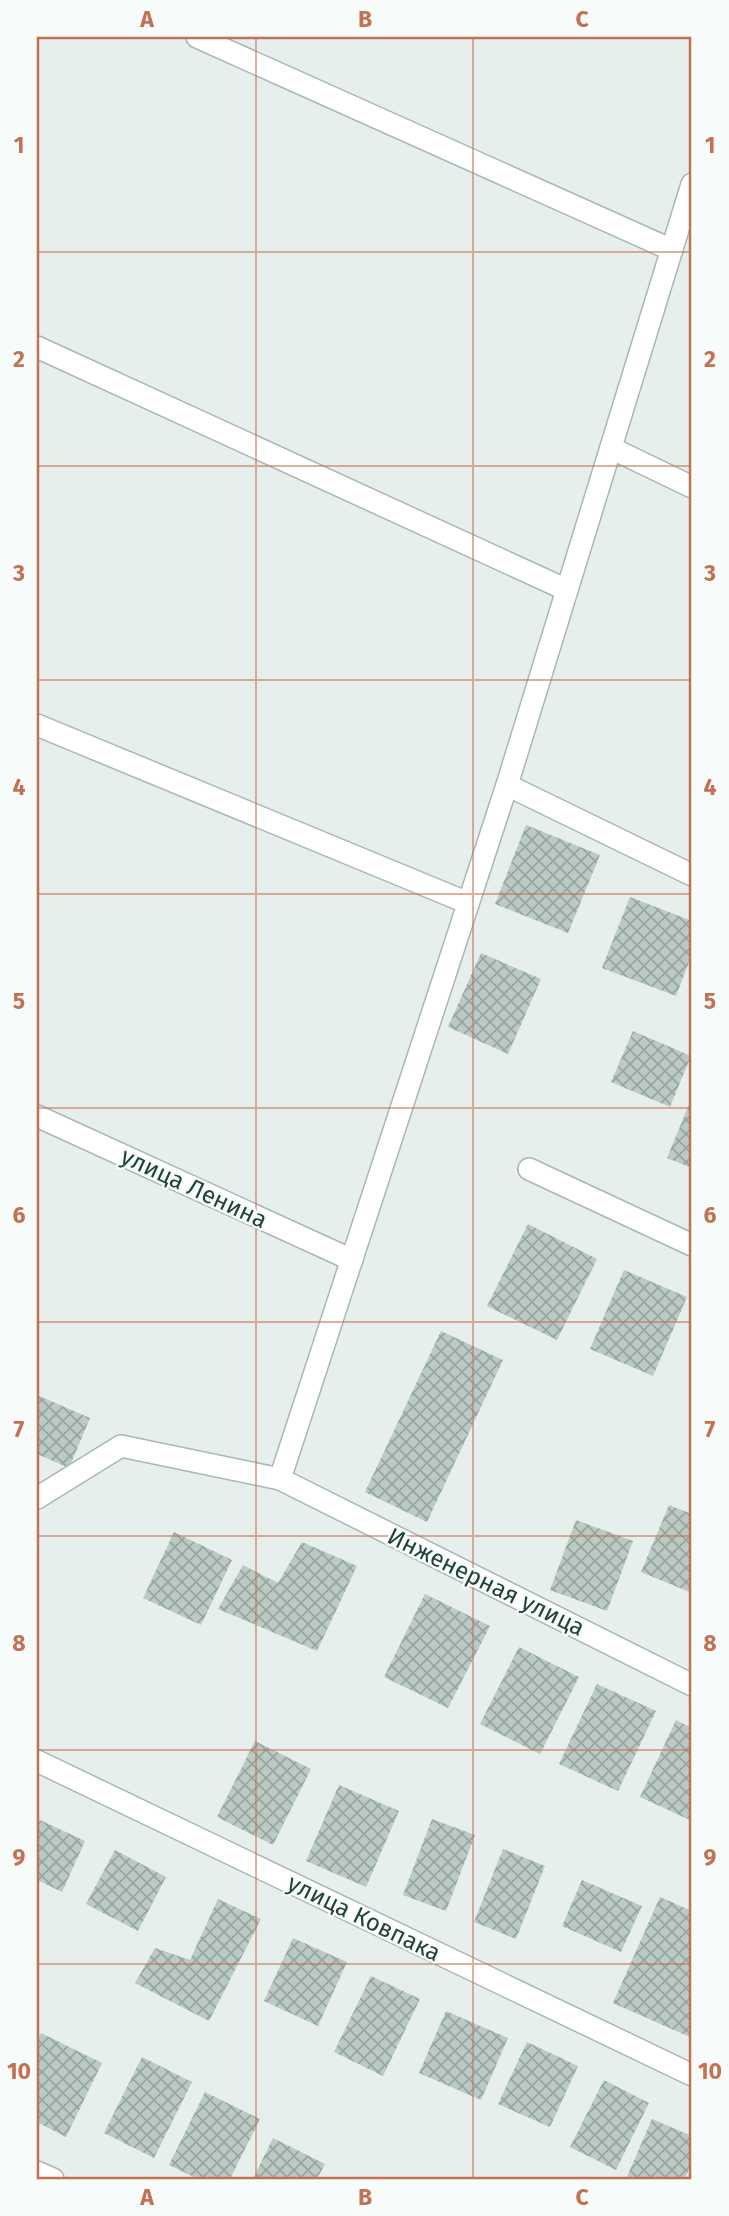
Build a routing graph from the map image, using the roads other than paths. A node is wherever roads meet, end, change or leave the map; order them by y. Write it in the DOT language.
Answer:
graph roads {
  1 [pos="197,37"];
  2 [pos="692,184"];
  3 [pos="672,250"];
  4 [pos="37,347"];
  5 [pos="611,449"];
  6 [pos="692,486"];
  7 [pos="567,590"];
  8 [pos="37,725"];
  9 [pos="507,785"];
  10 [pos="692,875"];
  11 [pos="468,903"];
  12 [pos="37,1116"];
  13 [pos="529,1168"];
  14 [pos="692,1245"];
  15 [pos="352,1260"];
  16 [pos="280,1479"];
  17 [pos="37,1497"];
  18 [pos="692,1685"];
  19 [pos="37,1761"];
  20 [pos="692,2075"];
  21 [pos="37,2172"];
  22 [pos="53,2179"];
  1 -- 3 [label="street"];
  2 -- 3 [label="street"];
  3 -- 5 [label="street"];
  4 -- 7 [label="street"];
  5 -- 6 [label="street"];
  5 -- 7 [label="street"];
  7 -- 9 [label="street"];
  8 -- 11 [label="street"];
  9 -- 10 [label="street"];
  9 -- 11 [label="street"];
  11 -- 15 [label="street"];
  12 -- 15 [label="street, улица Ленина"];
  13 -- 14 [label="street"];
  15 -- 16 [label="street"];
  16 -- 17 [label="street, Инженерная улица"];
  16 -- 18 [label="street, Инженерная улица"];
  19 -- 20 [label="street, улица Ковпака"];
  21 -- 22 [label="street"];
}
